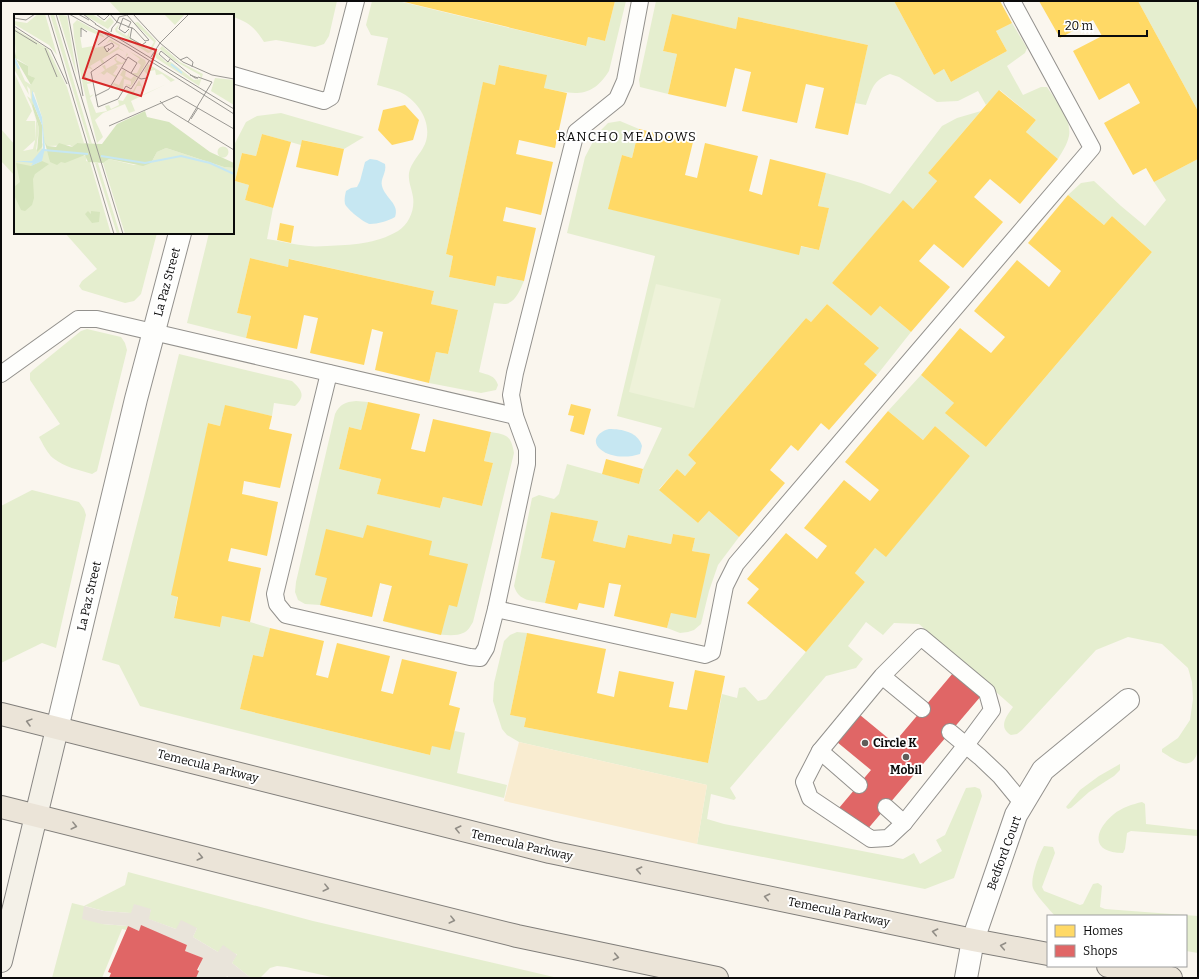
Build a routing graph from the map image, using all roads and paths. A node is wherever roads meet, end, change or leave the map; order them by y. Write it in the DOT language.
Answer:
graph roads {
  1 [pos="356,1"];
  2 [pos="640,1"];
  3 [pos="1012,1"];
  4 [pos="234,76"];
  5 [pos="180,234"];
  6 [pos="153,333"];
  7 [pos="329,373"];
  8 [pos="1,374"];
  9 [pos="515,416"];
  10 [pos="496,609"];
  11 [pos="882,676"];
  12 [pos="1128,700"];
  13 [pos="922,710"];
  14 [pos="1,714"];
  15 [pos="57,729"];
  16 [pos="950,732"];
  17 [pos="966,745"];
  18 [pos="820,751"];
  19 [pos="858,784"];
  20 [pos="1023,804"];
  21 [pos="1,807"];
  22 [pos="886,807"];
  23 [pos="36,817"];
  24 [pos="904,823"];
  25 [pos="973,940"];
  26 [pos="1047,954"];
  27 [pos="1,961"];
  28 [pos="1113,967"];
  29 [pos="717,978"];
  30 [pos="966,978"];
  31 [pos="1171,978"];
  1 -- 4 [label="lane"];
  2 -- 9 [label="lane"];
  3 -- 10 [label="lane"];
  5 -- 6 [label="street, La Paz Street"];
  6 -- 7 [label="lane"];
  6 -- 8 [label="lane"];
  6 -- 15 [label="street, La Paz Street"];
  7 -- 9 [label="lane"];
  7 -- 10 [label="lane"];
  9 -- 10 [label="lane"];
  11 -- 13 [label="lane"];
  11 -- 17 [label="lane"];
  11 -- 18 [label="lane"];
  12 -- 20 [label="street, Bedford Court"];
  15 -- 14 [label="main road, Temecula Parkway, one-way"];
  15 -- 23 [label="main road, La Paz Street"];
  25 -- 15 [label="main road, Temecula Parkway, one-way"];
  16 -- 17 [label="lane"];
  17 -- 20 [label="lane"];
  17 -- 24 [label="lane"];
  18 -- 19 [label="lane"];
  18 -- 24 [label="lane"];
  20 -- 25 [label="street, Bedford Court"];
  21 -- 23 [label="main road"];
  22 -- 24 [label="lane"];
  23 -- 27 [label="main road, La Paz Street"];
  23 -- 29 [label="main road, one-way"];
  26 -- 25 [label="main road, Temecula Parkway, one-way"];
  25 -- 30 [label="street, Bedford Court"];
  28 -- 31 [label="main road"];
}
